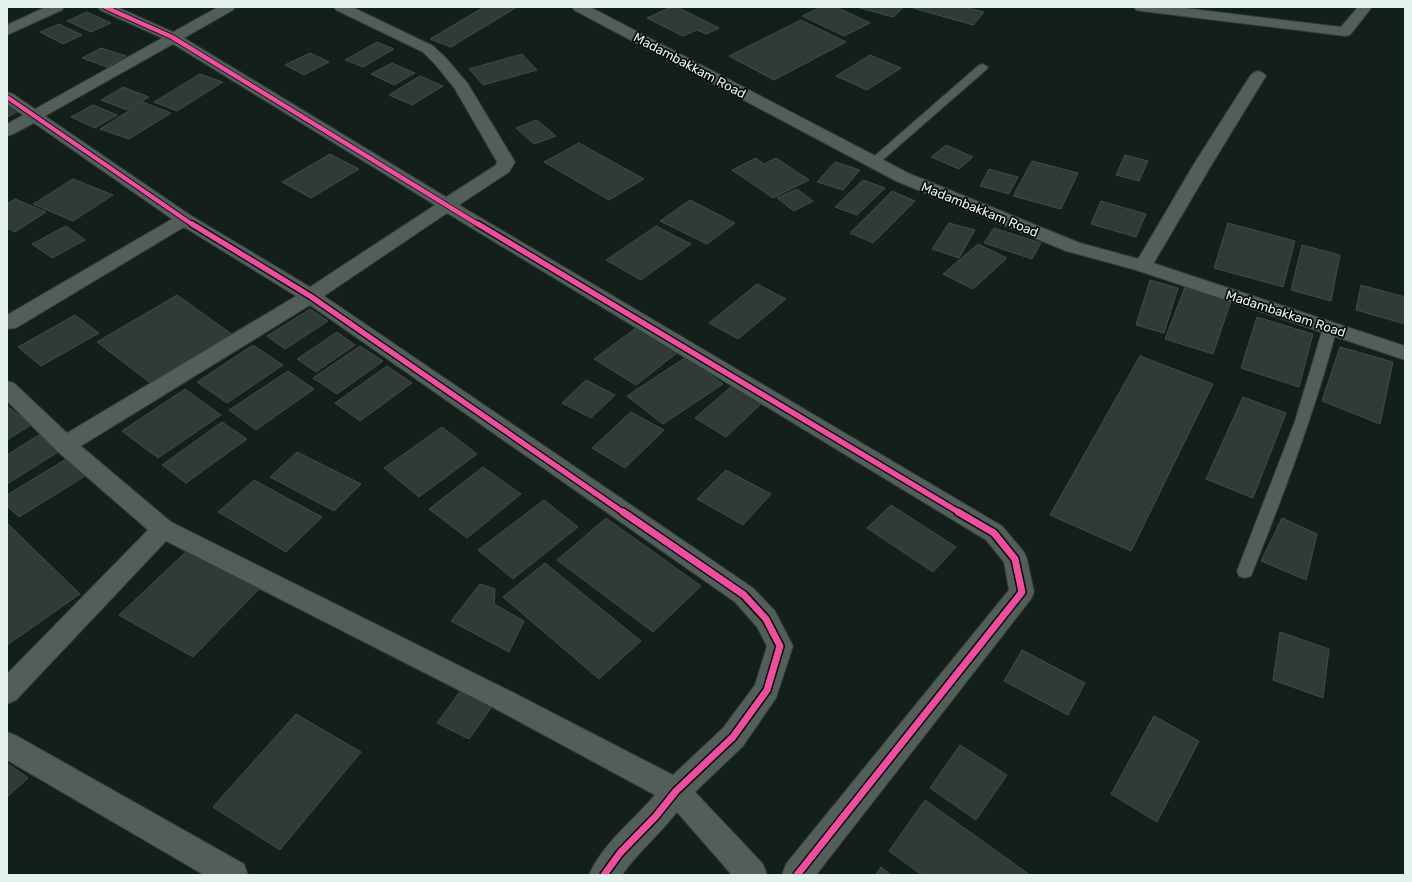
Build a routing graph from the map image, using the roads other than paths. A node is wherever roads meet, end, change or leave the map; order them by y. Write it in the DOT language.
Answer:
graph roads {
  1 [pos="57,7"];
  2 [pos="105,7"];
  3 [pos="228,7"];
  4 [pos="341,7"];
  5 [pos="579,7"];
  6 [pos="1141,7"];
  7 [pos="1365,7"];
  8 [pos="7,31"];
  9 [pos="172,37"];
  10 [pos="983,67"];
  11 [pos="1258,76"];
  12 [pos="7,97"];
  13 [pos="36,116"];
  14 [pos="7,131"];
  15 [pos="874,162"];
  16 [pos="448,206"];
  17 [pos="184,219"];
  18 [pos="1143,266"];
  19 [pos="310,296"];
  20 [pos="8,323"];
  21 [pos="1330,328"];
  22 [pos="1405,353"];
  23 [pos="7,388"];
  24 [pos="65,445"];
  25 [pos="163,529"];
  26 [pos="1245,571"];
  27 [pos="7,692"];
  28 [pos="7,745"];
  29 [pos="676,791"];
  30 [pos="233,875"];
  31 [pos="604,875"];
  32 [pos="752,875"];
  33 [pos="796,875"];
  1 -- 8 [label="street"];
  2 -- 9 [label="street"];
  3 -- 9 [label="street"];
  4 -- 16 [label="street"];
  5 -- 15 [label="street, Madambakkam Road"];
  6 -- 7 [label="street"];
  9 -- 13 [label="street"];
  9 -- 16 [label="street"];
  10 -- 15 [label="lane"];
  11 -- 18 [label="street"];
  12 -- 13 [label="street"];
  13 -- 14 [label="street"];
  13 -- 17 [label="street"];
  15 -- 18 [label="street, Madambakkam Road"];
  16 -- 19 [label="street"];
  16 -- 33 [label="street"];
  17 -- 19 [label="street"];
  17 -- 20 [label="street"];
  18 -- 21 [label="street, Madambakkam Road"];
  19 -- 24 [label="street"];
  19 -- 29 [label="street"];
  21 -- 22 [label="street, Madambakkam Road"];
  21 -- 26 [label="lane"];
  23 -- 24 [label="street"];
  24 -- 25 [label="street"];
  25 -- 27 [label="street"];
  25 -- 29 [label="street"];
  28 -- 30 [label="street"];
  29 -- 31 [label="street"];
  29 -- 32 [label="street"];
}
